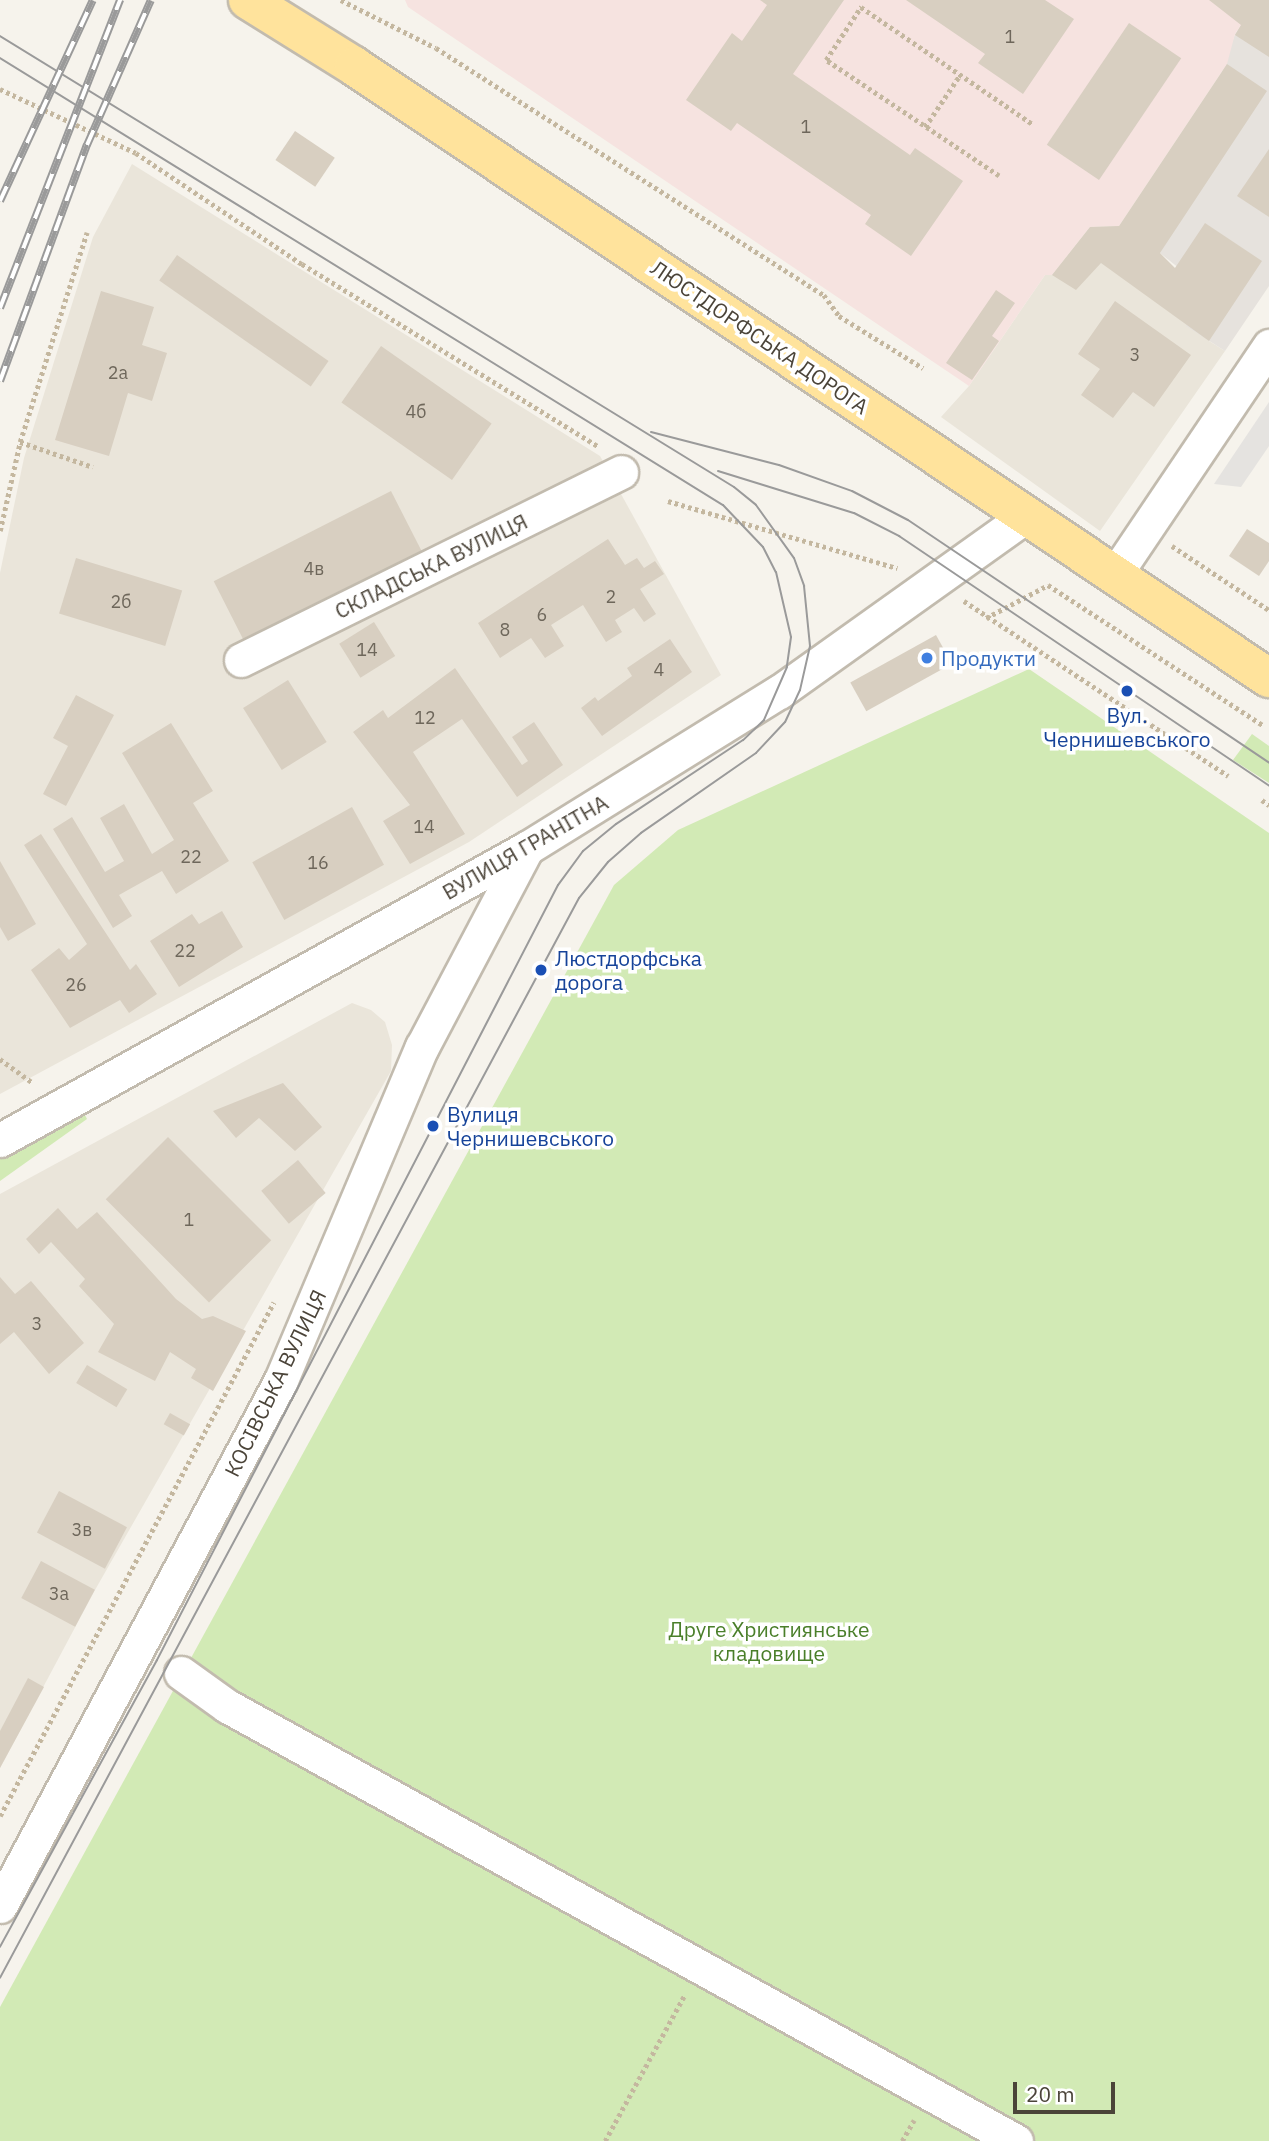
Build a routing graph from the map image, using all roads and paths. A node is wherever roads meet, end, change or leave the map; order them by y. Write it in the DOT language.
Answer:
graph roads {
  1 [pos="248,0"];
  2 [pos="341,0"];
  3 [pos="960,75"];
  4 [pos="0,89"];
  5 [pos="1034,125"];
  6 [pos="925,127"];
  7 [pos="999,176"];
  8 [pos="87,232"];
  9 [pos="1269,346"];
  10 [pos="923,368"];
  11 [pos="20,442"];
  12 [pos="93,467"];
  13 [pos="621,472"];
  14 [pos="668,501"];
  15 [pos="1026,516"];
  16 [pos="1145,529"];
  17 [pos="0,531"];
  18 [pos="1116,573"];
  19 [pos="938,580"];
  20 [pos="1269,610"];
  21 [pos="241,660"];
  22 [pos="1269,678"];
  23 [pos="1264,725"];
  24 [pos="1228,776"];
  25 [pos="1262,800"];
  26 [pos="1269,805"];
  27 [pos="527,848"];
  28 [pos="0,1059"];
  29 [pos="38,1086"];
  30 [pos="0,1140"];
  31 [pos="181,1673"];
  32 [pos="0,1906"];
  33 [pos="698,1968"];
  34 [pos="605,2141"];
  35 [pos="1016,2141"];
  1 -- 15 [label="main road, ЛЮСТДОРФСЬКА ДОРОГА"];
  2 -- 10 [label="path"];
  3 -- 5 [label="path"];
  3 -- 6 [label="path"];
  3 -- 6 [label="path"];
  4 -- 13 [label="path"];
  6 -- 7 [label="path"];
  8 -- 11 [label="path"];
  9 -- 16 [label="street"];
  11 -- 12 [label="path"];
  11 -- 17 [label="path"];
  13 -- 21 [label="street, СКЛАДСЬКА ВУЛИЦЯ"];
  14 -- 19 [label="path"];
  15 -- 18 [label="main road, ЛЮСТДОРФСЬКА ДОРОГА"];
  15 -- 19 [label="street, ВУЛИЦЯ ГРАНІТНА"];
  16 -- 18 [label="street"];
  16 -- 20 [label="path"];
  18 -- 22 [label="main road, ЛЮСТДОРФСЬКА ДОРОГА"];
  19 -- 27 [label="street, ВУЛИЦЯ ГРАНІТНА"];
  23 -- 24 [label="path"];
  25 -- 26 [label="path"];
  27 -- 30 [label="street, ВУЛИЦЯ ГРАНІТНА"];
  27 -- 32 [label="street, КОСІВСЬКА ВУЛИЦЯ"];
  28 -- 29 [label="path"];
  31 -- 33 [label="street"];
  33 -- 34 [label="path"];
  33 -- 35 [label="street"];
}
